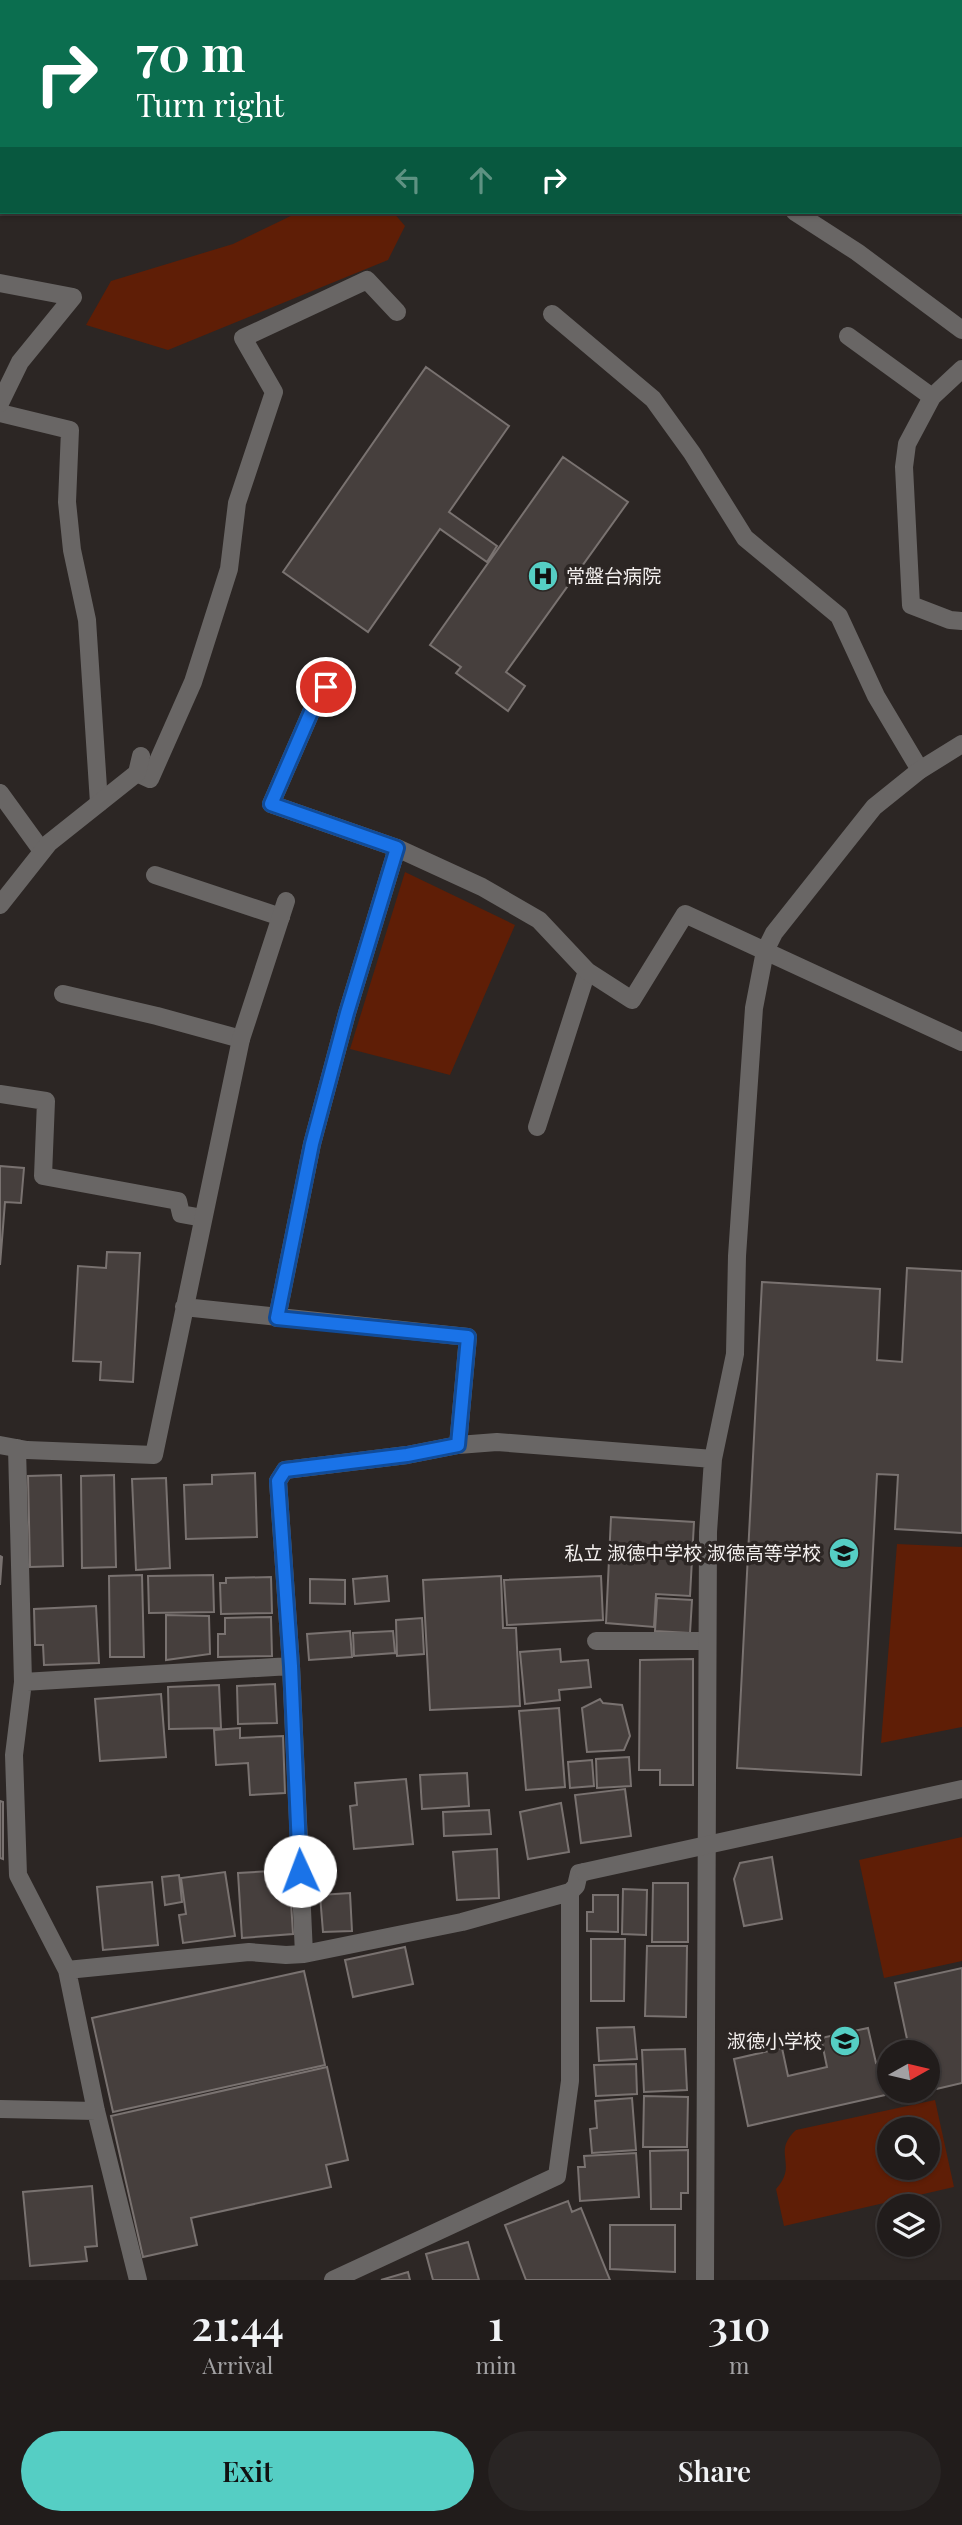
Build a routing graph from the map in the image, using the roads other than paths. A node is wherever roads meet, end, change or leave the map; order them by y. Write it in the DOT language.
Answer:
graph roads {
  1 [pos="798,214"];
  2 [pos="0,283"];
  3 [pos="397,312"];
  4 [pos="552,314"];
  5 [pos="962,330"];
  6 [pos="849,336"];
  7 [pos="962,369"];
  8 [pos="932,397"];
  9 [pos="0,403"];
  10 [pos="0,412"];
  11 [pos="962,621"];
  12 [pos="337,672"];
  13 [pos="962,744"];
  14 [pos="920,770"];
  15 [pos="0,793"];
  16 [pos="99,803"];
  17 [pos="397,848"];
  18 [pos="42,851"];
  19 [pos="155,874"];
  20 [pos="0,905"];
  21 [pos="765,951"];
  22 [pos="587,971"];
  23 [pos="63,994"];
  24 [pos="241,1039"];
  25 [pos="962,1042"];
  26 [pos="0,1094"];
  27 [pos="537,1127"];
  28 [pos="203,1218"];
  29 [pos="184,1307"];
  30 [pos="277,1318"];
  31 [pos="458,1445"];
  32 [pos="8,1447"];
  33 [pos="713,1459"];
  34 [pos="596,1641"];
  35 [pos="707,1641"];
  36 [pos="291,1666"];
  37 [pos="23,1682"];
  38 [pos="7,1753"];
  39 [pos="962,1789"];
  40 [pos="708,1844"];
  41 [pos="0,1874"];
  42 [pos="18,1875"];
  43 [pos="570,1892"];
  44 [pos="304,1954"];
  45 [pos="67,1970"];
  46 [pos="0,2109"];
  47 [pos="96,2111"];
  48 [pos="138,2280"];
  49 [pos="332,2280"];
  50 [pos="705,2280"];
  1 -- 5 [label="street"];
  2 -- 9 [label="street"];
  3 -- 16 [label="street"];
  4 -- 14 [label="street"];
  6 -- 8 [label="street"];
  7 -- 8 [label="street"];
  8 -- 11 [label="street"];
  10 -- 16 [label="street"];
  12 -- 17 [label="street"];
  13 -- 14 [label="street"];
  14 -- 21 [label="street"];
  15 -- 18 [label="street"];
  16 -- 18 [label="street"];
  17 -- 22 [label="street"];
  17 -- 30 [label="street"];
  18 -- 20 [label="street"];
  19 -- 24 [label="street"];
  21 -- 22 [label="street"];
  21 -- 25 [label="street"];
  21 -- 33 [label="street"];
  22 -- 27 [label="street"];
  23 -- 24 [label="street"];
  24 -- 28 [label="street"];
  26 -- 28 [label="street"];
  28 -- 29 [label="street"];
  29 -- 30 [label="street"];
  29 -- 32 [label="street"];
  30 -- 31 [label="street"];
  31 -- 33 [label="street"];
  31 -- 36 [label="street"];
  32 -- 37 [label="street"];
  33 -- 35 [label="street"];
  34 -- 35 [label="street"];
  35 -- 40 [label="street"];
  36 -- 37 [label="street"];
  36 -- 44 [label="street"];
  37 -- 38 [label="street"];
  38 -- 42 [label="street"];
  39 -- 40 [label="street"];
  40 -- 43 [label="street"];
  40 -- 50 [label="street"];
  41 -- 42 [label="street"];
  42 -- 45 [label="street"];
  43 -- 44 [label="street"];
  43 -- 49 [label="street"];
  44 -- 45 [label="street"];
  45 -- 47 [label="street"];
  46 -- 47 [label="street"];
  47 -- 48 [label="street"];
}
